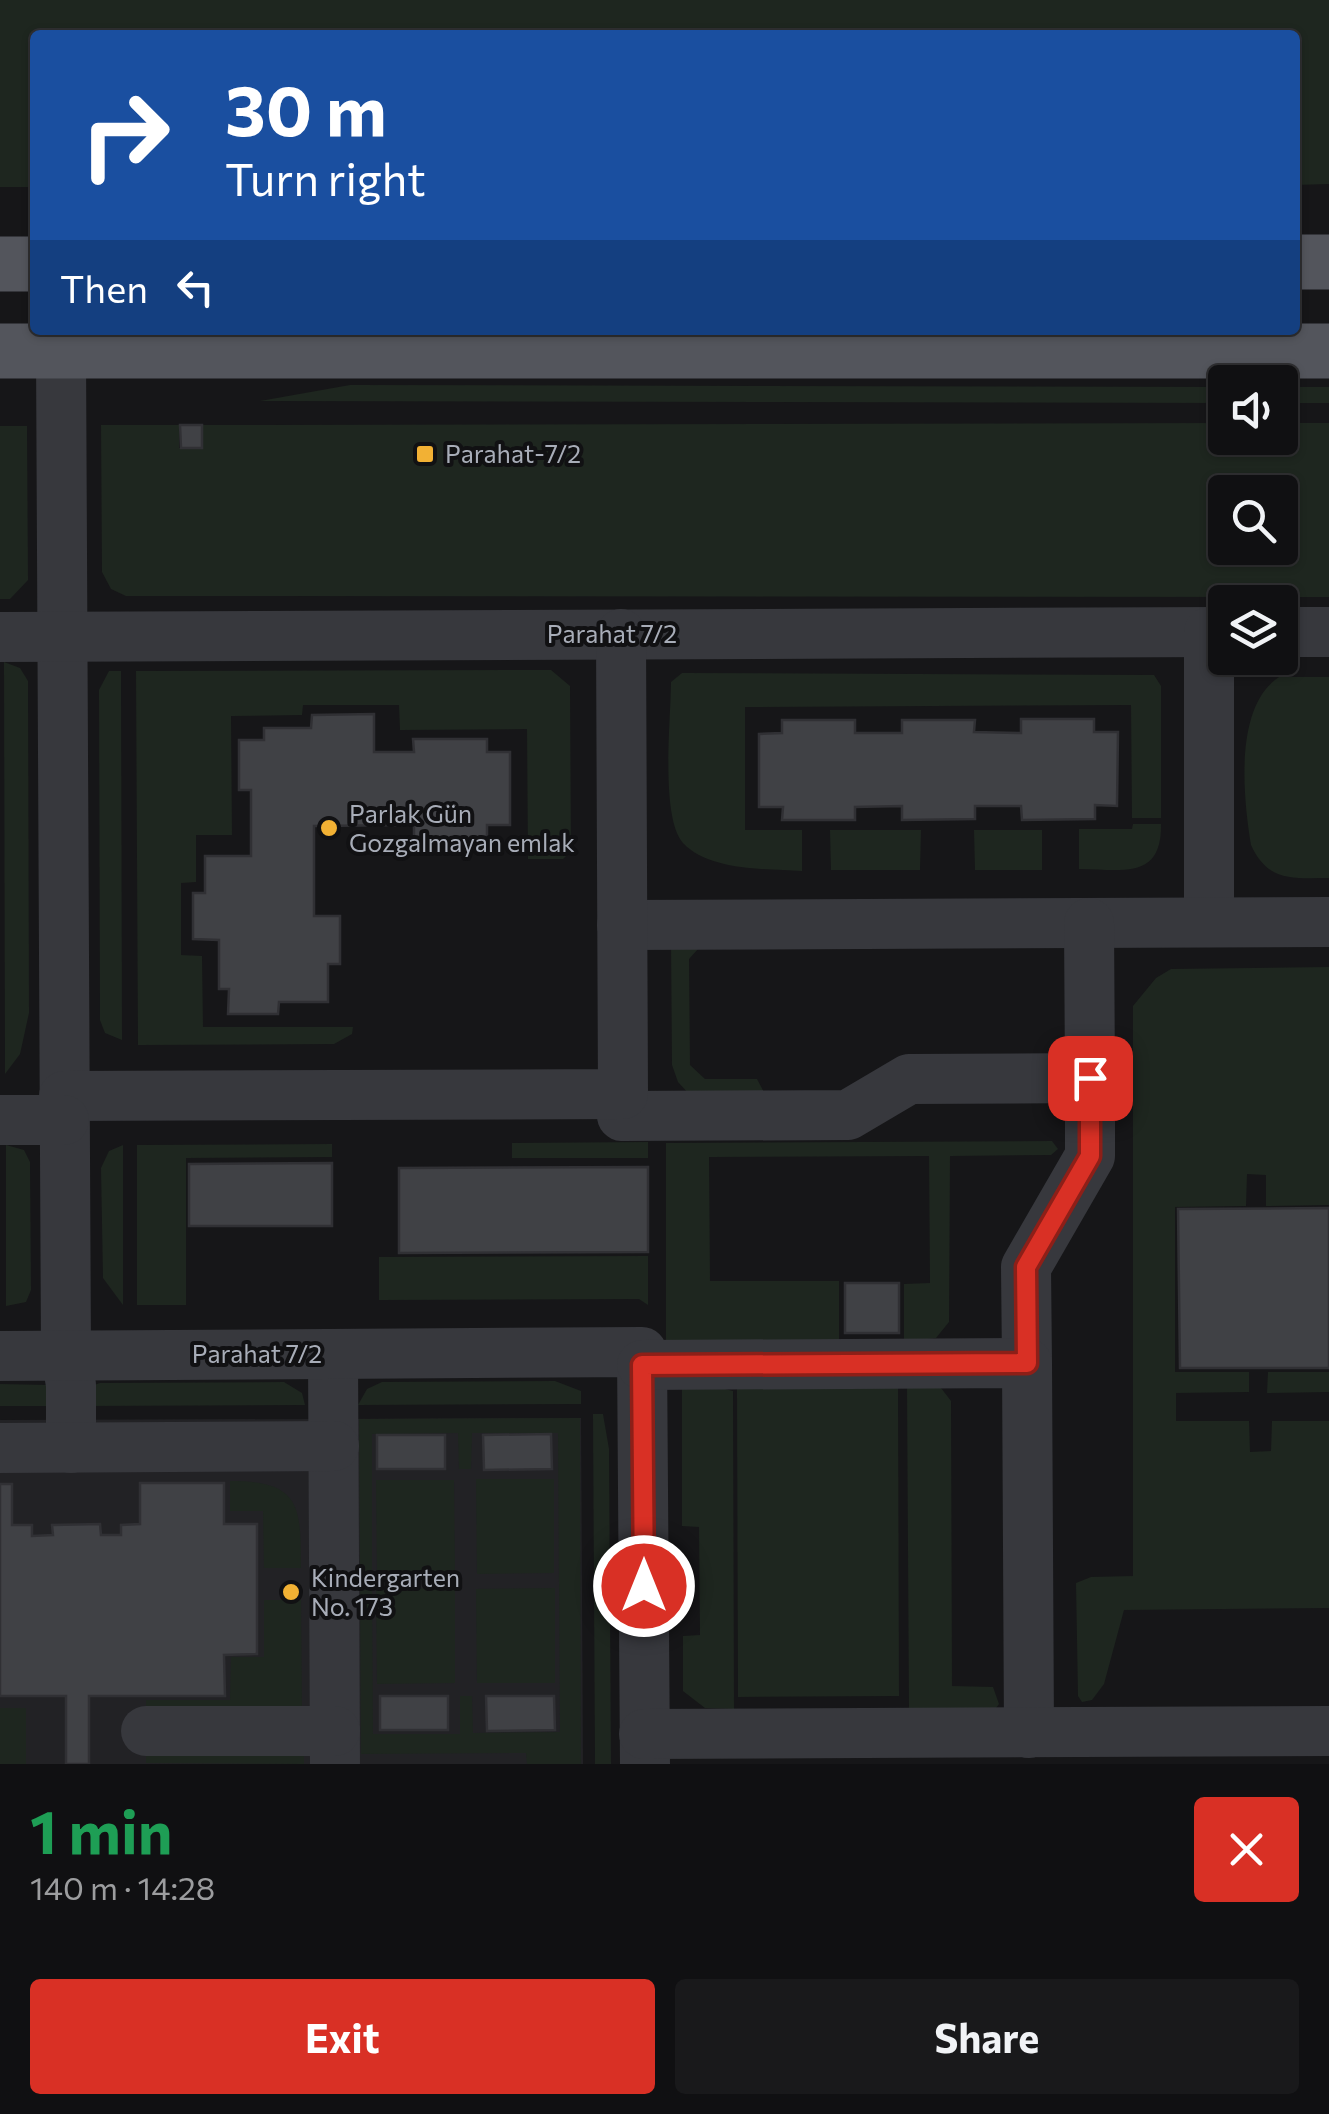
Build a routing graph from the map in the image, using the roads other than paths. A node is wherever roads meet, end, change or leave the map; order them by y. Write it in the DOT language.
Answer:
graph roads {
  1 [pos="1300,262"];
  2 [pos="1329,262"];
  3 [pos="0,264"];
  4 [pos="30,264"];
  5 [pos="0,350"];
  6 [pos="62,351"];
  7 [pos="1329,351"];
  8 [pos="1208,632"];
  9 [pos="1298,632"];
  10 [pos="1329,632"];
  11 [pos="621,634"];
  12 [pos="63,636"];
  13 [pos="0,637"];
  14 [pos="1216,675"];
  15 [pos="1089,922"];
  16 [pos="1209,922"];
  17 [pos="1329,922"];
  18 [pos="622,925"];
  19 [pos="1090,1078"];
  20 [pos="623,1094"];
  21 [pos="64,1108"];
  22 [pos="0,1120"];
  23 [pos="333,1354"];
  24 [pos="66,1355"];
  25 [pos="0,1356"];
  26 [pos="1027,1363"];
  27 [pos="642,1365"];
  28 [pos="334,1446"];
  29 [pos="0,1448"];
  30 [pos="71,1448"];
  31 [pos="146,1732"];
  32 [pos="1029,1733"];
  33 [pos="1298,1742"];
  34 [pos="335,1747"];
  35 [pos="644,1749"];
  1 -- 2 [label="main road"];
  3 -- 4 [label="main road"];
  5 -- 6 [label="main road"];
  6 -- 7 [label="main road"];
  6 -- 12 [label="street"];
  8 -- 11 [label="street, Parahat 7/2"];
  9 -- 10 [label="street"];
  11 -- 12 [label="street, Parahat 7/2"];
  11 -- 18 [label="street"];
  12 -- 13 [label="street, Parahat 7/2"];
  12 -- 21 [label="street"];
  14 -- 16 [label="street"];
  15 -- 16 [label="street"];
  15 -- 18 [label="street"];
  15 -- 19 [label="street"];
  16 -- 17 [label="street"];
  18 -- 20 [label="street"];
  19 -- 20 [label="street"];
  19 -- 26 [label="street"];
  20 -- 21 [label="street"];
  21 -- 22 [label="street"];
  21 -- 24 [label="street"];
  23 -- 24 [label="street, Parahat 7/2"];
  23 -- 27 [label="street, Parahat 7/2"];
  23 -- 28 [label="street"];
  24 -- 25 [label="street, Parahat 7/2"];
  24 -- 30 [label="street"];
  26 -- 27 [label="street"];
  26 -- 32 [label="street"];
  27 -- 35 [label="street"];
  28 -- 30 [label="street"];
  28 -- 34 [label="street"];
  29 -- 30 [label="street"];
  31 -- 34 [label="street"];
  32 -- 33 [label="street"];
  32 -- 35 [label="street"];
}
